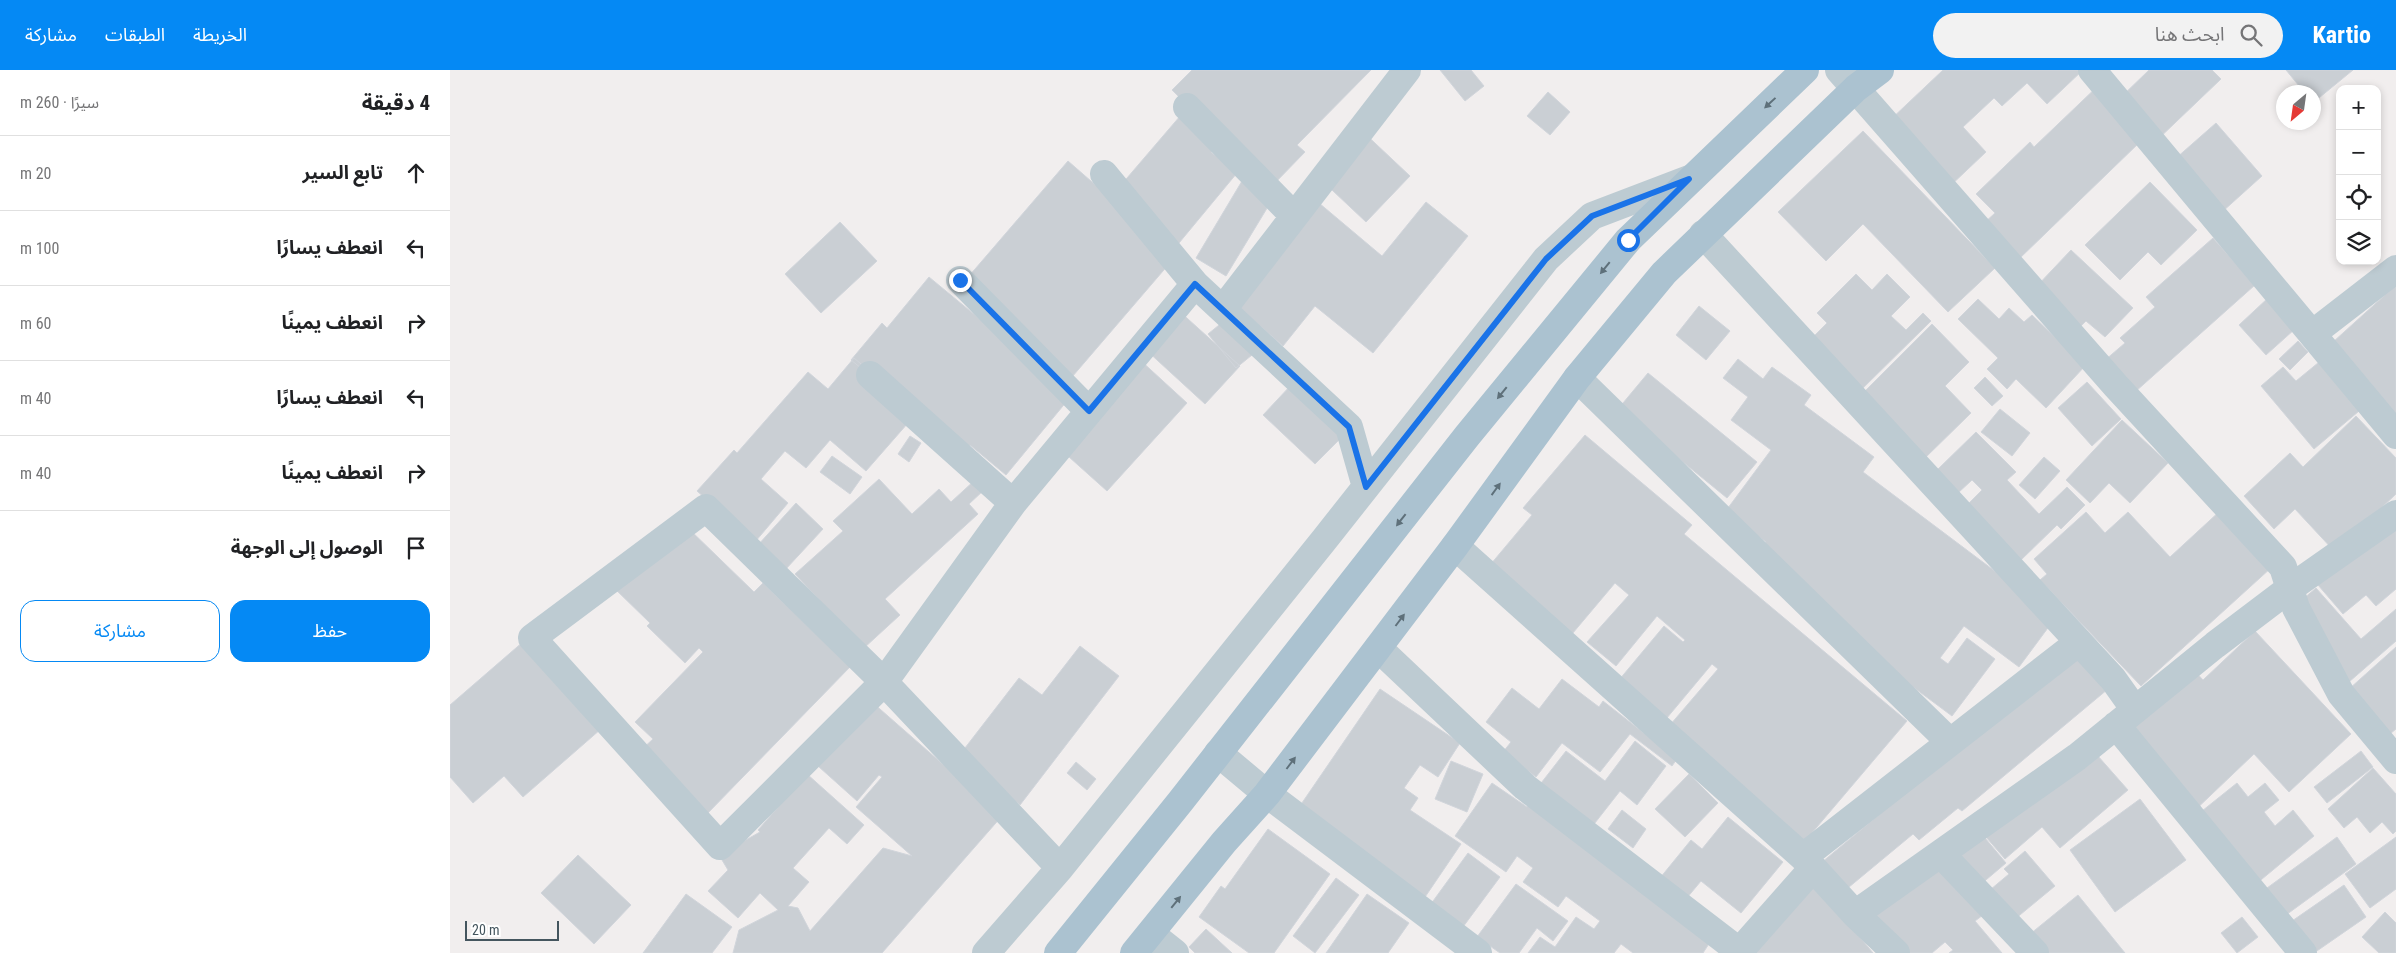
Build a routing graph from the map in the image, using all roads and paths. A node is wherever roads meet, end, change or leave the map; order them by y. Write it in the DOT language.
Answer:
graph roads {
  1 [pos="1407,70"];
  2 [pos="1805,70"];
  3 [pos="1880,70"];
  4 [pos="2092,70"];
  5 [pos="1848,79"];
  6 [pos="1186,107"];
  7 [pos="1104,174"];
  8 [pos="1689,179"];
  9 [pos="1294,216"];
  10 [pos="1703,234"];
  11 [pos="2396,269"];
  12 [pos="960,280"];
  13 [pos="1195,284"];
  14 [pos="1223,310"];
  15 [pos="2312,334"];
  16 [pos="870,375"];
  17 [pos="1577,378"];
  18 [pos="1089,411"];
  19 [pos="2396,434"];
  20 [pos="1366,487"];
  21 [pos="1013,503"];
  22 [pos="2396,514"];
  23 [pos="1455,546"];
  24 [pos="2289,590"];
  25 [pos="2079,642"];
  26 [pos="1378,648"];
  27 [pos="884,682"];
  28 [pos="2126,718"];
  29 [pos="1950,742"];
  30 [pos="1218,754"];
  31 [pos="2396,760"];
  32 [pos="1267,794"];
  33 [pos="1940,854"];
  34 [pos="1808,862"];
  35 [pos="1060,868"];
  36 [pos="1855,914"];
  37 [pos="1143,943"];
  38 [pos="1739,952"];
  39 [pos="986,953"];
  40 [pos="1058,953"];
  41 [pos="1175,953"];
  42 [pos="1478,953"];
  43 [pos="1896,953"];
  44 [pos="2035,953"];
  45 [pos="2303,953"];
  1 -- 9 [label="street"];
  2 -- 8 [label="main road, one-way"];
  3 -- 5 [label="main road"];
  4 -- 15 [label="street"];
  5 -- 10 [label="main road"];
  5 -- 24 [label="street"];
  6 -- 9 [label="street"];
  7 -- 13 [label="street"];
  8 -- 20 [label="street"];
  8 -- 30 [label="main road, one-way"];
  9 -- 14 [label="street"];
  10 -- 17 [label="main road"];
  10 -- 25 [label="street"];
  11 -- 15 [label="street"];
  12 -- 18 [label="street"];
  13 -- 14 [label="street"];
  13 -- 18 [label="street"];
  14 -- 20 [label="street"];
  15 -- 19 [label="street"];
  16 -- 21 [label="street"];
  23 -- 17 [label="main road, one-way"];
  17 -- 29 [label="street"];
  18 -- 21 [label="street"];
  20 -- 35 [label="street"];
  21 -- 27 [label="street"];
  22 -- 24 [label="street"];
  26 -- 23 [label="main road, one-way"];
  23 -- 34 [label="street"];
  24 -- 28 [label="street"];
  24 -- 31 [label="street"];
  25 -- 28 [label="street"];
  25 -- 29 [label="street"];
  32 -- 26 [label="main road, one-way"];
  26 -- 38 [label="street"];
  27 -- 27 [label="street"];
  27 -- 35 [label="street"];
  28 -- 33 [label="street"];
  28 -- 45 [label="street"];
  29 -- 34 [label="street"];
  30 -- 32 [label="street"];
  30 -- 40 [label="main road"];
  37 -- 32 [label="main road, one-way"];
  32 -- 42 [label="street"];
  33 -- 36 [label="street"];
  33 -- 44 [label="street"];
  34 -- 36 [label="street"];
  34 -- 38 [label="street"];
  35 -- 39 [label="street"];
  36 -- 43 [label="street"];
  37 -- 41 [label="street"];
}
